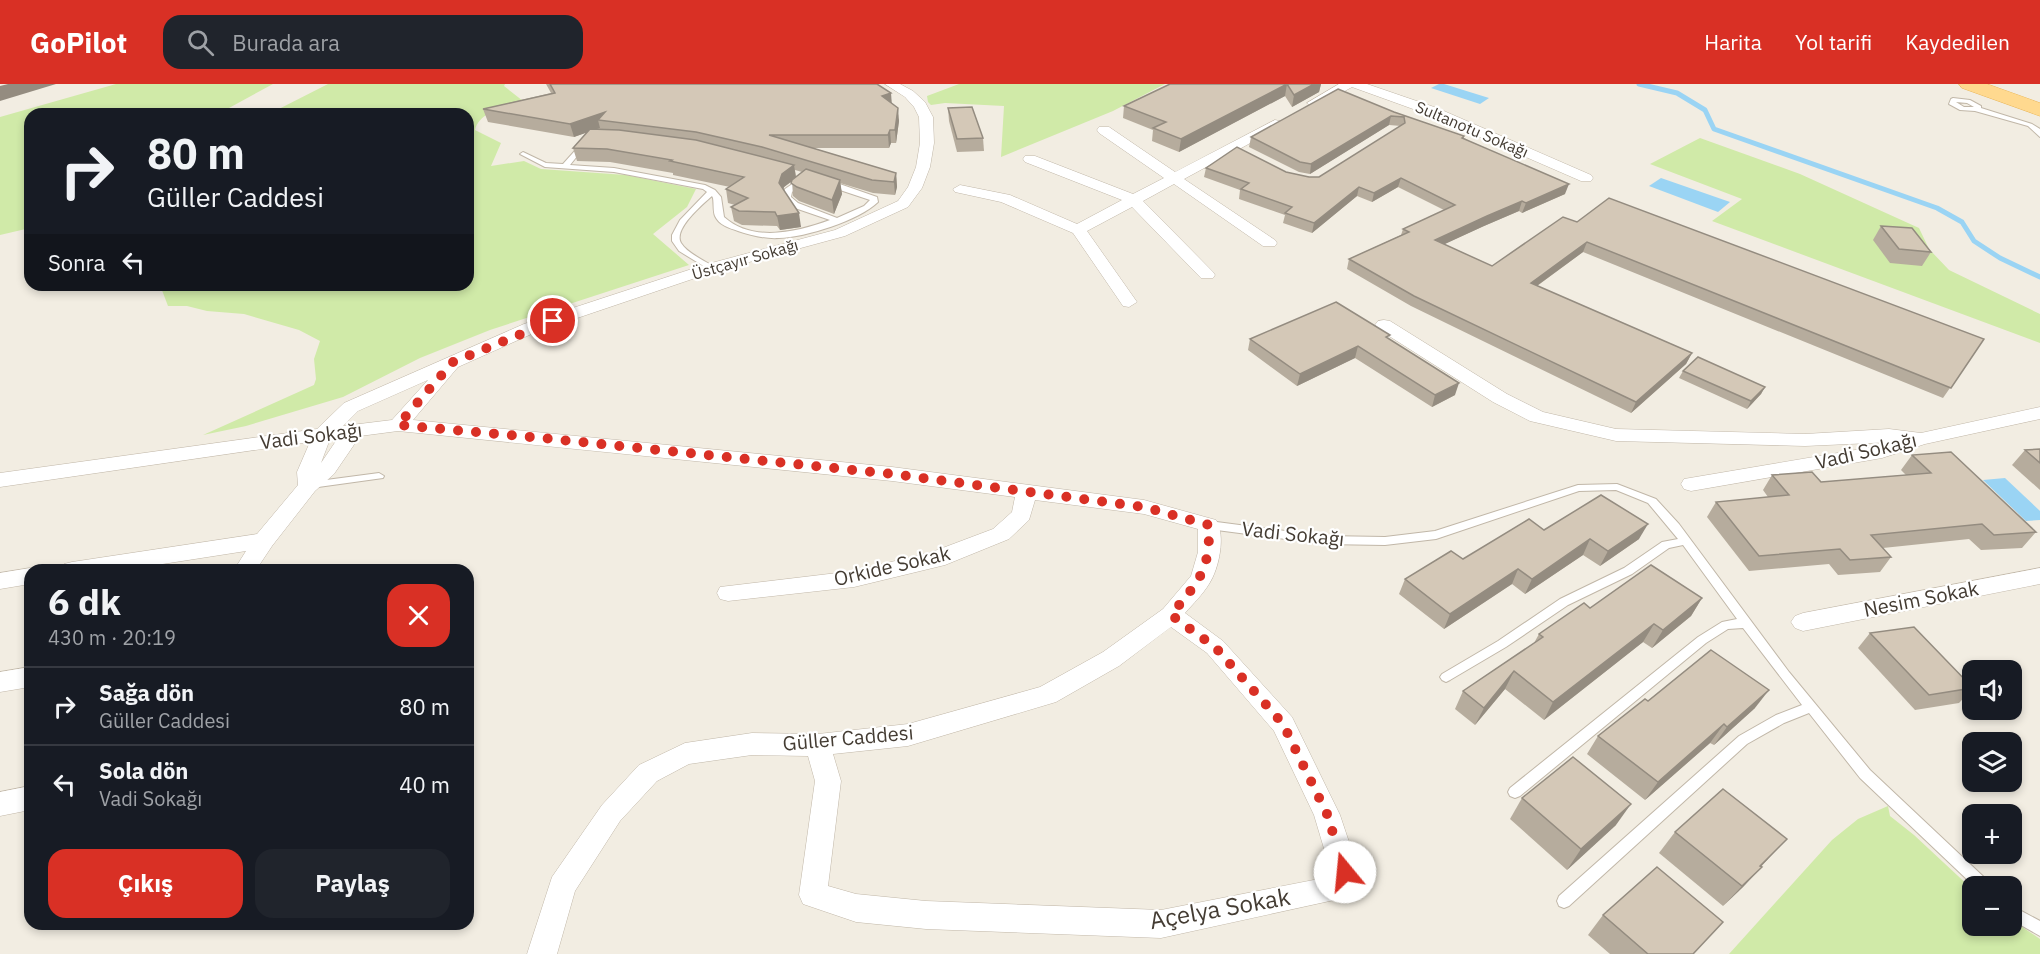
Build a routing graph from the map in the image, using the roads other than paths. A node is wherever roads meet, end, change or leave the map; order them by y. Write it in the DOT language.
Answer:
graph roads {
  1 [pos="891,84"];
  2 [pos="1348,84"];
  3 [pos="1355,84"];
  4 [pos="1975,96"];
  5 [pos="2040,110"];
  6 [pos="1104,130"];
  7 [pos="2040,135"];
  8 [pos="590,139"];
  9 [pos="523,154"];
  10 [pos="1030,159"];
  11 [pos="565,166"];
  12 [pos="796,174"];
  13 [pos="1176,177"];
  14 [pos="1586,178"];
  15 [pos="813,179"];
  16 [pos="960,189"];
  17 [pos="712,192"];
  18 [pos="1134,200"];
  19 [pos="836,220"];
  20 [pos="1078,230"];
  21 [pos="1269,243"];
  22 [pos="710,268"];
  23 [pos="1207,275"];
  24 [pos="1130,303"];
  25 [pos="1384,325"];
  26 [pos="453,362"];
  27 [pos="2040,413"];
  28 [pos="398,425"];
  29 [pos="354,430"];
  30 [pos="323,434"];
  31 [pos="1921,439"];
  32 [pos="379,476"];
  33 [pos="0,480"];
  34 [pos="1691,484"];
  35 [pos="308,486"];
  36 [pos="1026,491"];
  37 [pos="1209,525"];
  38 [pos="264,541"];
  39 [pos="1685,541"];
  40 [pos="112,564"];
  41 [pos="249,564"];
  42 [pos="2040,576"];
  43 [pos="24,577"];
  44 [pos="0,581"];
  45 [pos="728,593"];
  46 [pos="1171,615"];
  47 [pos="1803,622"];
  48 [pos="1746,623"];
  49 [pos="1446,677"];
  50 [pos="24,678"];
  51 [pos="0,682"];
  52 [pos="1811,707"];
  53 [pos="818,745"];
  54 [pos="1515,792"];
  55 [pos="24,799"];
  56 [pos="0,804"];
  57 [pos="1972,876"];
  58 [pos="1564,901"];
  59 [pos="2022,919"];
  60 [pos="2040,929"];
  61 [pos="542,954"];
  1 -- 22 [label="street, Üstçayır Sokağı"];
  2 -- 13 [label="street"];
  3 -- 14 [label="street, Sultanotu Sokağı"];
  4 -- 5 [label="main road"];
  4 -- 7 [label="lane"];
  6 -- 13 [label="street"];
  8 -- 11 [label="lane"];
  9 -- 11 [label="lane"];
  10 -- 18 [label="street"];
  11 -- 17 [label="lane"];
  12 -- 15 [label="lane"];
  13 -- 18 [label="street"];
  13 -- 21 [label="street"];
  15 -- 19 [label="lane"];
  15 -- 19 [label="lane"];
  16 -- 20 [label="street"];
  17 -- 19 [label="lane"];
  17 -- 22 [label="lane"];
  18 -- 20 [label="street"];
  18 -- 23 [label="street"];
  20 -- 24 [label="street"];
  22 -- 26 [label="street, Üstçayır Sokağı"];
  25 -- 31 [label="street"];
  26 -- 28 [label="street, Üstçayır Sokağı"];
  26 -- 30 [label="street, Üstçayır Sokağı"];
  27 -- 31 [label="street, Vadi Sokağı"];
  28 -- 29 [label="street, Vadi Sokağı"];
  28 -- 36 [label="street, Vadi Sokağı"];
  29 -- 30 [label="street, Vadi Sokağı"];
  29 -- 35 [label="street"];
  30 -- 33 [label="street, Vadi Sokağı"];
  30 -- 35 [label="street"];
  31 -- 34 [label="street, Vadi Sokağı"];
  32 -- 35 [label="lane"];
  35 -- 38 [label="street"];
  36 -- 37 [label="street, Vadi Sokağı"];
  36 -- 45 [label="street, Orkide Sokak"];
  37 -- 39 [label="lane, Vadi Sokağı"];
  37 -- 46 [label="street, Güller Caddesi"];
  38 -- 40 [label="street"];
  38 -- 41 [label="street"];
  39 -- 48 [label="lane"];
  39 -- 49 [label="lane"];
  42 -- 47 [label="street, Nesim Sokak"];
  43 -- 44 [label="street"];
  46 -- 53 [label="street, Güller Caddesi"];
  46 -- 53 [label="street, Açelya Sokak"];
  48 -- 52 [label="lane"];
  48 -- 54 [label="lane"];
  50 -- 51 [label="street"];
  52 -- 57 [label="lane"];
  52 -- 58 [label="lane"];
  53 -- 61 [label="street, Güller Caddesi"];
  55 -- 56 [label="street"];
  59 -- 60 [label="lane"];
}
